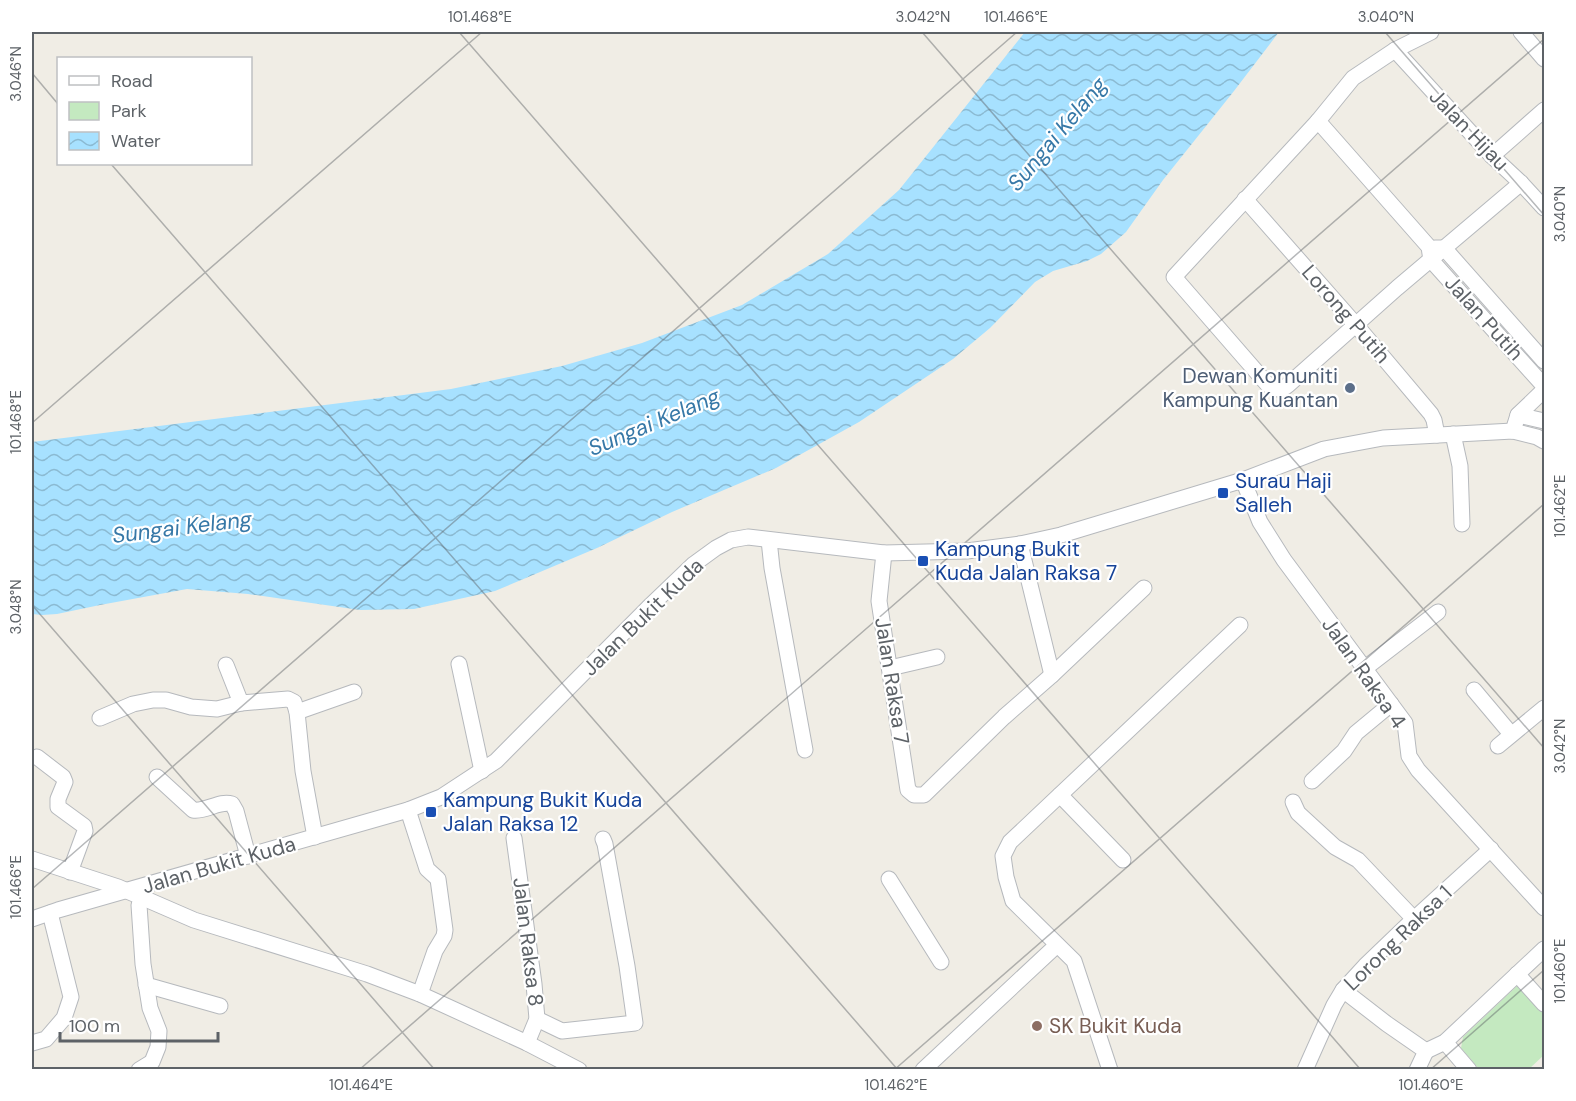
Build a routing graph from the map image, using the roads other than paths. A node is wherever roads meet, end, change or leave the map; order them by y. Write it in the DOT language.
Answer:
graph roads {
  1 [pos="1431,32"];
  2 [pos="1521,32"];
  3 [pos="1395,50"];
  4 [pos="1545,59"];
  5 [pos="1545,110"];
  6 [pos="1318,121"];
  7 [pos="1492,156"];
  8 [pos="1521,183"];
  9 [pos="1245,199"];
  10 [pos="1545,208"];
  11 [pos="1435,252"];
  12 [pos="1356,325"];
  13 [pos="1545,361"];
  14 [pos="1545,388"];
  15 [pos="1518,415"];
  16 [pos="1545,421"];
  17 [pos="1513,431"];
  18 [pos="1453,434"];
  19 [pos="1437,435"];
  20 [pos="1545,441"];
  21 [pos="1243,480"];
  22 [pos="1462,524"];
  23 [pos="769,540"];
  24 [pos="1020,544"];
  25 [pos="884,553"];
  26 [pos="1143,588"];
  27 [pos="1438,612"];
  28 [pos="1240,625"];
  29 [pos="937,657"];
  30 [pos="459,664"];
  31 [pos="226,665"];
  32 [pos="890,668"];
  33 [pos="1364,669"];
  34 [pos="1052,675"];
  35 [pos="1473,690"];
  36 [pos="354,692"];
  37 [pos="241,703"];
  38 [pos="1391,704"];
  39 [pos="1545,708"];
  40 [pos="297,712"];
  41 [pos="100,718"];
  42 [pos="1510,734"];
  43 [pos="1498,746"];
  44 [pos="805,750"];
  45 [pos="37,757"];
  46 [pos="482,771"];
  47 [pos="158,777"];
  48 [pos="1312,781"];
  49 [pos="1059,795"];
  50 [pos="1293,802"];
  51 [pos="408,810"];
  52 [pos="315,837"];
  53 [pos="514,838"];
  54 [pos="603,839"];
  55 [pos="1491,849"];
  56 [pos="248,856"];
  57 [pos="32,859"];
  58 [pos="1123,860"];
  59 [pos="70,873"];
  60 [pos="889,879"];
  61 [pos="163,881"];
  62 [pos="120,893"];
  63 [pos="139,905"];
  64 [pos="71,907"];
  65 [pos="1545,908"];
  66 [pos="172,910"];
  67 [pos="50,913"];
  68 [pos="189,918"];
  69 [pos="32,919"];
  70 [pos="1414,919"];
  71 [pos="1057,945"];
  72 [pos="1545,949"];
  73 [pos="941,962"];
  74 [pos="1517,974"];
  75 [pos="146,985"];
  76 [pos="1343,990"];
  77 [pos="420,994"];
  78 [pos="1545,1004"];
  79 [pos="220,1006"];
  80 [pos="537,1019"];
  81 [pos="1445,1042"];
  82 [pos="32,1043"];
  83 [pos="527,1043"];
  84 [pos="1426,1051"];
  85 [pos="149,1067"];
  86 [pos="579,1070"];
  87 [pos="923,1070"];
  88 [pos="1110,1070"];
  89 [pos="1305,1070"];
  90 [pos="1418,1070"];
  91 [pos="1469,1070"];
  1 -- 3 [label="street"];
  2 -- 4 [label="street"];
  3 -- 6 [label="street"];
  3 -- 7 [label="street, Jalan Hijau"];
  5 -- 7 [label="street"];
  6 -- 9 [label="street"];
  6 -- 11 [label="street, Jalan Putih"];
  7 -- 8 [label="street, Jalan Hijau"];
  8 -- 10 [label="street, Jalan Hijau"];
  8 -- 11 [label="street"];
  9 -- 12 [label="street, Lorong Putih"];
  9 -- 12 [label="street"];
  11 -- 12 [label="street"];
  11 -- 13 [label="street, Jalan Putih"];
  11 -- 14 [label="street, Jalan Putih"];
  12 -- 19 [label="street, Lorong Putih"];
  14 -- 15 [label="street"];
  15 -- 16 [label="street"];
  15 -- 17 [label="street"];
  17 -- 18 [label="street, Jalan Bukit Kuda"];
  17 -- 20 [label="street, Jalan Bukit Kuda"];
  18 -- 19 [label="street, Jalan Bukit Kuda"];
  18 -- 22 [label="street"];
  19 -- 21 [label="street, Jalan Bukit Kuda"];
  21 -- 24 [label="street, Jalan Bukit Kuda"];
  21 -- 33 [label="street, Jalan Raksa 4"];
  23 -- 25 [label="street, Jalan Bukit Kuda"];
  23 -- 44 [label="street"];
  23 -- 46 [label="street, Jalan Bukit Kuda"];
  24 -- 25 [label="street, Jalan Bukit Kuda"];
  24 -- 34 [label="street"];
  25 -- 32 [label="street, Jalan Raksa 7"];
  26 -- 34 [label="street"];
  27 -- 33 [label="street"];
  28 -- 49 [label="street"];
  29 -- 32 [label="street"];
  30 -- 46 [label="street"];
  31 -- 37 [label="street"];
  32 -- 34 [label="street, Jalan Raksa 7"];
  33 -- 38 [label="street, Jalan Raksa 4"];
  35 -- 42 [label="street"];
  36 -- 40 [label="street"];
  37 -- 40 [label="street"];
  37 -- 41 [label="street"];
  38 -- 48 [label="street"];
  38 -- 55 [label="street, Jalan Raksa 4"];
  39 -- 42 [label="street"];
  40 -- 52 [label="street"];
  42 -- 43 [label="street"];
  45 -- 59 [label="street"];
  46 -- 51 [label="street, Jalan Bukit Kuda"];
  47 -- 56 [label="street"];
  49 -- 58 [label="street"];
  49 -- 71 [label="street"];
  50 -- 70 [label="street"];
  51 -- 52 [label="street, Jalan Bukit Kuda"];
  51 -- 77 [label="street"];
  52 -- 56 [label="street, Jalan Bukit Kuda"];
  53 -- 80 [label="street, Jalan Raksa 8"];
  54 -- 80 [label="street"];
  55 -- 65 [label="street, Jalan Raksa 4"];
  55 -- 70 [label="street, Lorong Raksa 1"];
  56 -- 61 [label="street, Jalan Bukit Kuda"];
  57 -- 59 [label="street"];
  59 -- 62 [label="street"];
  59 -- 64 [label="street"];
  60 -- 73 [label="street"];
  61 -- 62 [label="street, Jalan Bukit Kuda"];
  61 -- 66 [label="street"];
  62 -- 63 [label="street"];
  62 -- 64 [label="street, Jalan Bukit Kuda"];
  62 -- 66 [label="street"];
  63 -- 68 [label="street"];
  63 -- 75 [label="street"];
  64 -- 67 [label="street, Jalan Bukit Kuda"];
  66 -- 68 [label="street"];
  67 -- 69 [label="street, Jalan Bukit Kuda"];
  67 -- 82 [label="street"];
  68 -- 77 [label="street"];
  70 -- 76 [label="street, Lorong Raksa 1"];
  71 -- 87 [label="street"];
  71 -- 88 [label="street"];
  72 -- 74 [label="street"];
  74 -- 78 [label="street"];
  74 -- 81 [label="street"];
  75 -- 79 [label="street"];
  75 -- 85 [label="street"];
  76 -- 84 [label="street"];
  76 -- 89 [label="street, Lorong Raksa 1"];
  77 -- 83 [label="street"];
  80 -- 83 [label="street, Jalan Raksa 8"];
  81 -- 84 [label="street"];
  81 -- 91 [label="street"];
  83 -- 86 [label="street"];
  84 -- 90 [label="street"];
}
